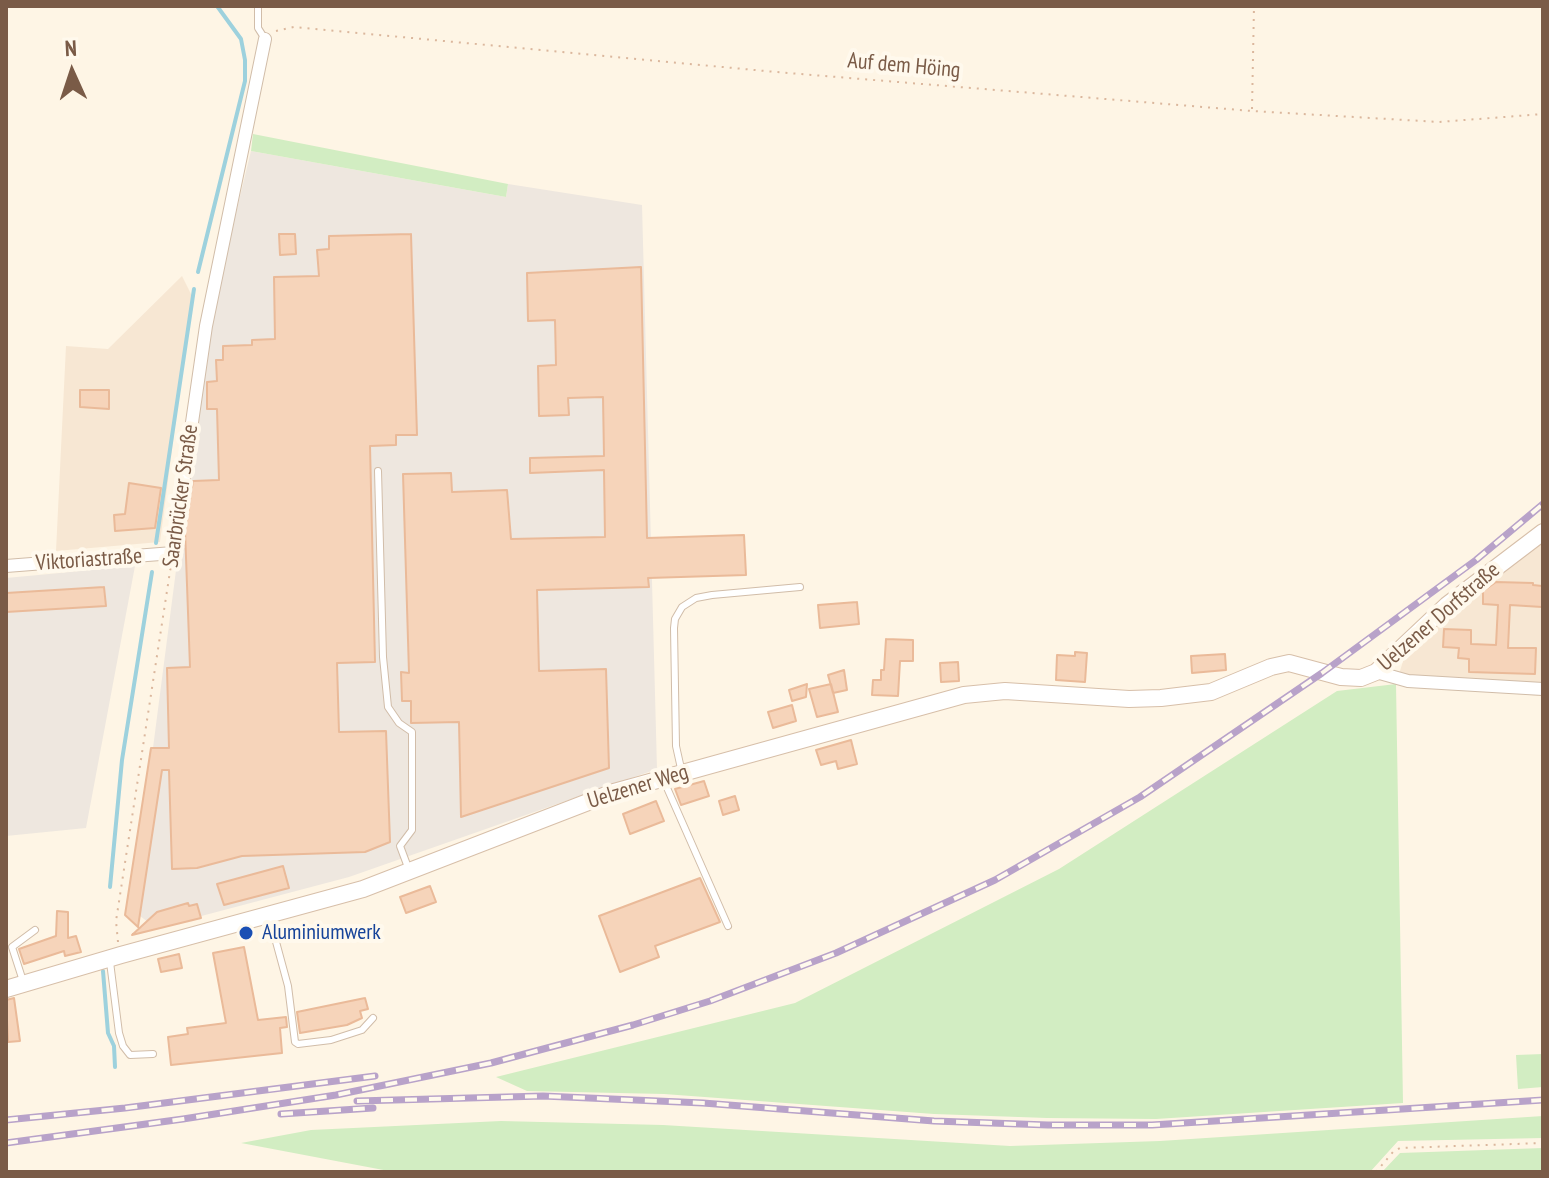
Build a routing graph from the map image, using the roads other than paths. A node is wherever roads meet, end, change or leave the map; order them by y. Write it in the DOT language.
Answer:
graph roads {
  1 [pos="258,6"];
  2 [pos="265,39"];
  3 [pos="378,471"];
  4 [pos="1543,532"];
  5 [pos="173,553"];
  6 [pos="6,566"];
  7 [pos="800,587"];
  8 [pos="1282,664"];
  9 [pos="1376,672"];
  10 [pos="1543,689"];
  11 [pos="682,773"];
  12 [pos="662,778"];
  13 [pos="409,870"];
  14 [pos="269,916"];
  15 [pos="728,926"];
  16 [pos="35,930"];
  17 [pos="115,956"];
  18 [pos="24,984"];
  19 [pos="6,989"];
  20 [pos="373,1018"];
  21 [pos="153,1054"];
  1 -- 2 [label="lane"];
  2 -- 5 [label="street, Saarbrücker Straße"];
  3 -- 13 [label="lane"];
  4 -- 9 [label="street, Uelzener Dorfstraße"];
  5 -- 6 [label="street, Viktoriastraße"];
  7 -- 11 [label="lane"];
  8 -- 9 [label="street, Uelzener Dorfstraße"];
  8 -- 11 [label="street, Uelzener Weg"];
  9 -- 10 [label="street"];
  11 -- 12 [label="street, Uelzener Weg"];
  12 -- 13 [label="street, Uelzener Weg"];
  12 -- 15 [label="lane"];
  13 -- 14 [label="street, Uelzener Weg"];
  14 -- 17 [label="street, Uelzener Weg"];
  14 -- 20 [label="lane"];
  16 -- 18 [label="lane"];
  17 -- 18 [label="street, Uelzener Weg"];
  17 -- 21 [label="lane"];
  18 -- 19 [label="street, Uelzener Weg"];
}
